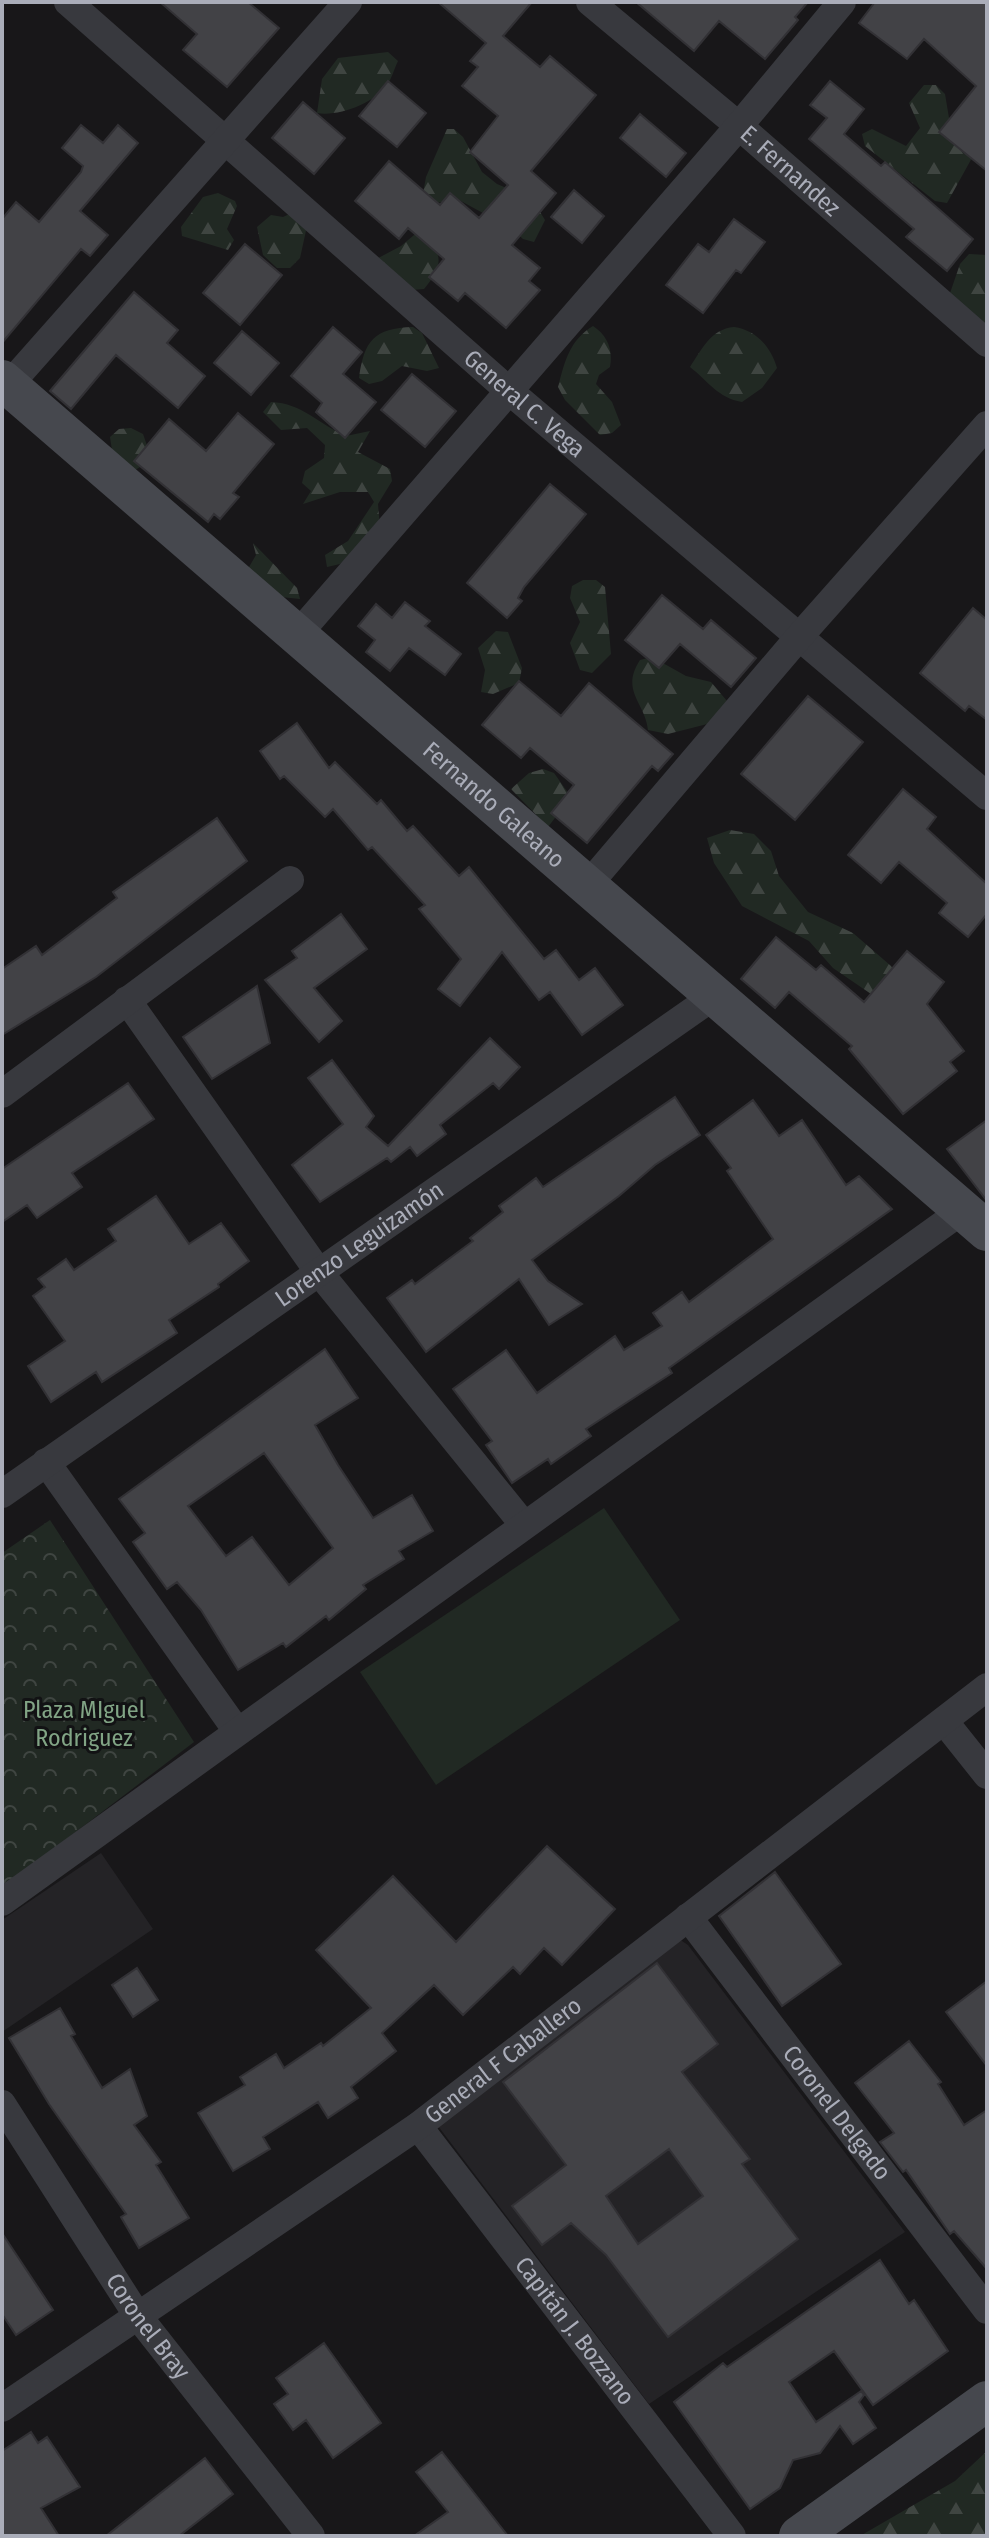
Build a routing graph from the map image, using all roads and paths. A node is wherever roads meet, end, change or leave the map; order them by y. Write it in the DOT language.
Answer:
graph roads {
  1 [pos="68,2"];
  2 [pos="348,2"];
  3 [pos="590,2"];
  4 [pos="842,2"];
  5 [pos="739,126"];
  6 [pos="224,141"];
  7 [pos="987,343"];
  8 [pos="5,382"];
  9 [pos="508,390"];
  10 [pos="987,425"];
  11 [pos="298,634"];
  12 [pos="799,637"];
  13 [pos="987,796"];
  14 [pos="290,880"];
  15 [pos="588,885"];
  16 [pos="717,994"];
  17 [pos="127,1000"];
  18 [pos="2,1094"];
  19 [pos="975,1220"];
  20 [pos="318,1271"];
  21 [pos="46,1462"];
  22 [pos="2,1494"];
  23 [pos="524,1525"];
  24 [pos="987,1687"];
  25 [pos="944,1721"];
  26 [pos="237,1731"];
  27 [pos="987,1775"];
  28 [pos="2,1902"];
  29 [pos="688,1917"];
  30 [pos="2,2104"];
  31 [pos="418,2126"];
  32 [pos="987,2310"];
  33 [pos="137,2315"];
  34 [pos="987,2401"];
  35 [pos="2,2408"];
  36 [pos="311,2536"];
  37 [pos="732,2536"];
  38 [pos="799,2536"];
  1 -- 6 [label="street, General C. Vega"];
  2 -- 6 [label="street"];
  3 -- 5 [label="street, E. Fernandez"];
  4 -- 5 [label="street"];
  5 -- 7 [label="street, E. Fernandez"];
  5 -- 9 [label="street"];
  6 -- 8 [label="street"];
  6 -- 9 [label="street, General C. Vega"];
  8 -- 11 [label="street, Fernando Galeano"];
  9 -- 11 [label="street"];
  9 -- 12 [label="street, General C. Vega"];
  10 -- 12 [label="street"];
  11 -- 15 [label="street, Fernando Galeano"];
  12 -- 13 [label="street, General C. Vega"];
  12 -- 15 [label="street"];
  14 -- 17 [label="street"];
  15 -- 16 [label="street, Fernando Galeano"];
  16 -- 19 [label="street, Fernando Galeano"];
  16 -- 20 [label="street, Lorenzo Leguizamón"];
  17 -- 18 [label="street"];
  17 -- 20 [label="street"];
  19 -- 23 [label="street"];
  20 -- 21 [label="street, Lorenzo Leguizamón"];
  20 -- 23 [label="street"];
  21 -- 22 [label="street, Lorenzo Leguizamón"];
  21 -- 26 [label="street"];
  23 -- 26 [label="street"];
  24 -- 25 [label="street, General F Caballero"];
  25 -- 27 [label="street"];
  25 -- 29 [label="street, General F Caballero"];
  26 -- 28 [label="street"];
  29 -- 31 [label="street, General F Caballero"];
  29 -- 32 [label="street, Coronel Delgado"];
  30 -- 33 [label="street, Coronel Bray"];
  31 -- 33 [label="street, General F Caballero"];
  31 -- 37 [label="street, Capitán J. Bozzano"];
  33 -- 35 [label="street, General F Caballero"];
  33 -- 36 [label="street, Coronel Bray"];
  34 -- 38 [label="street"];
}
